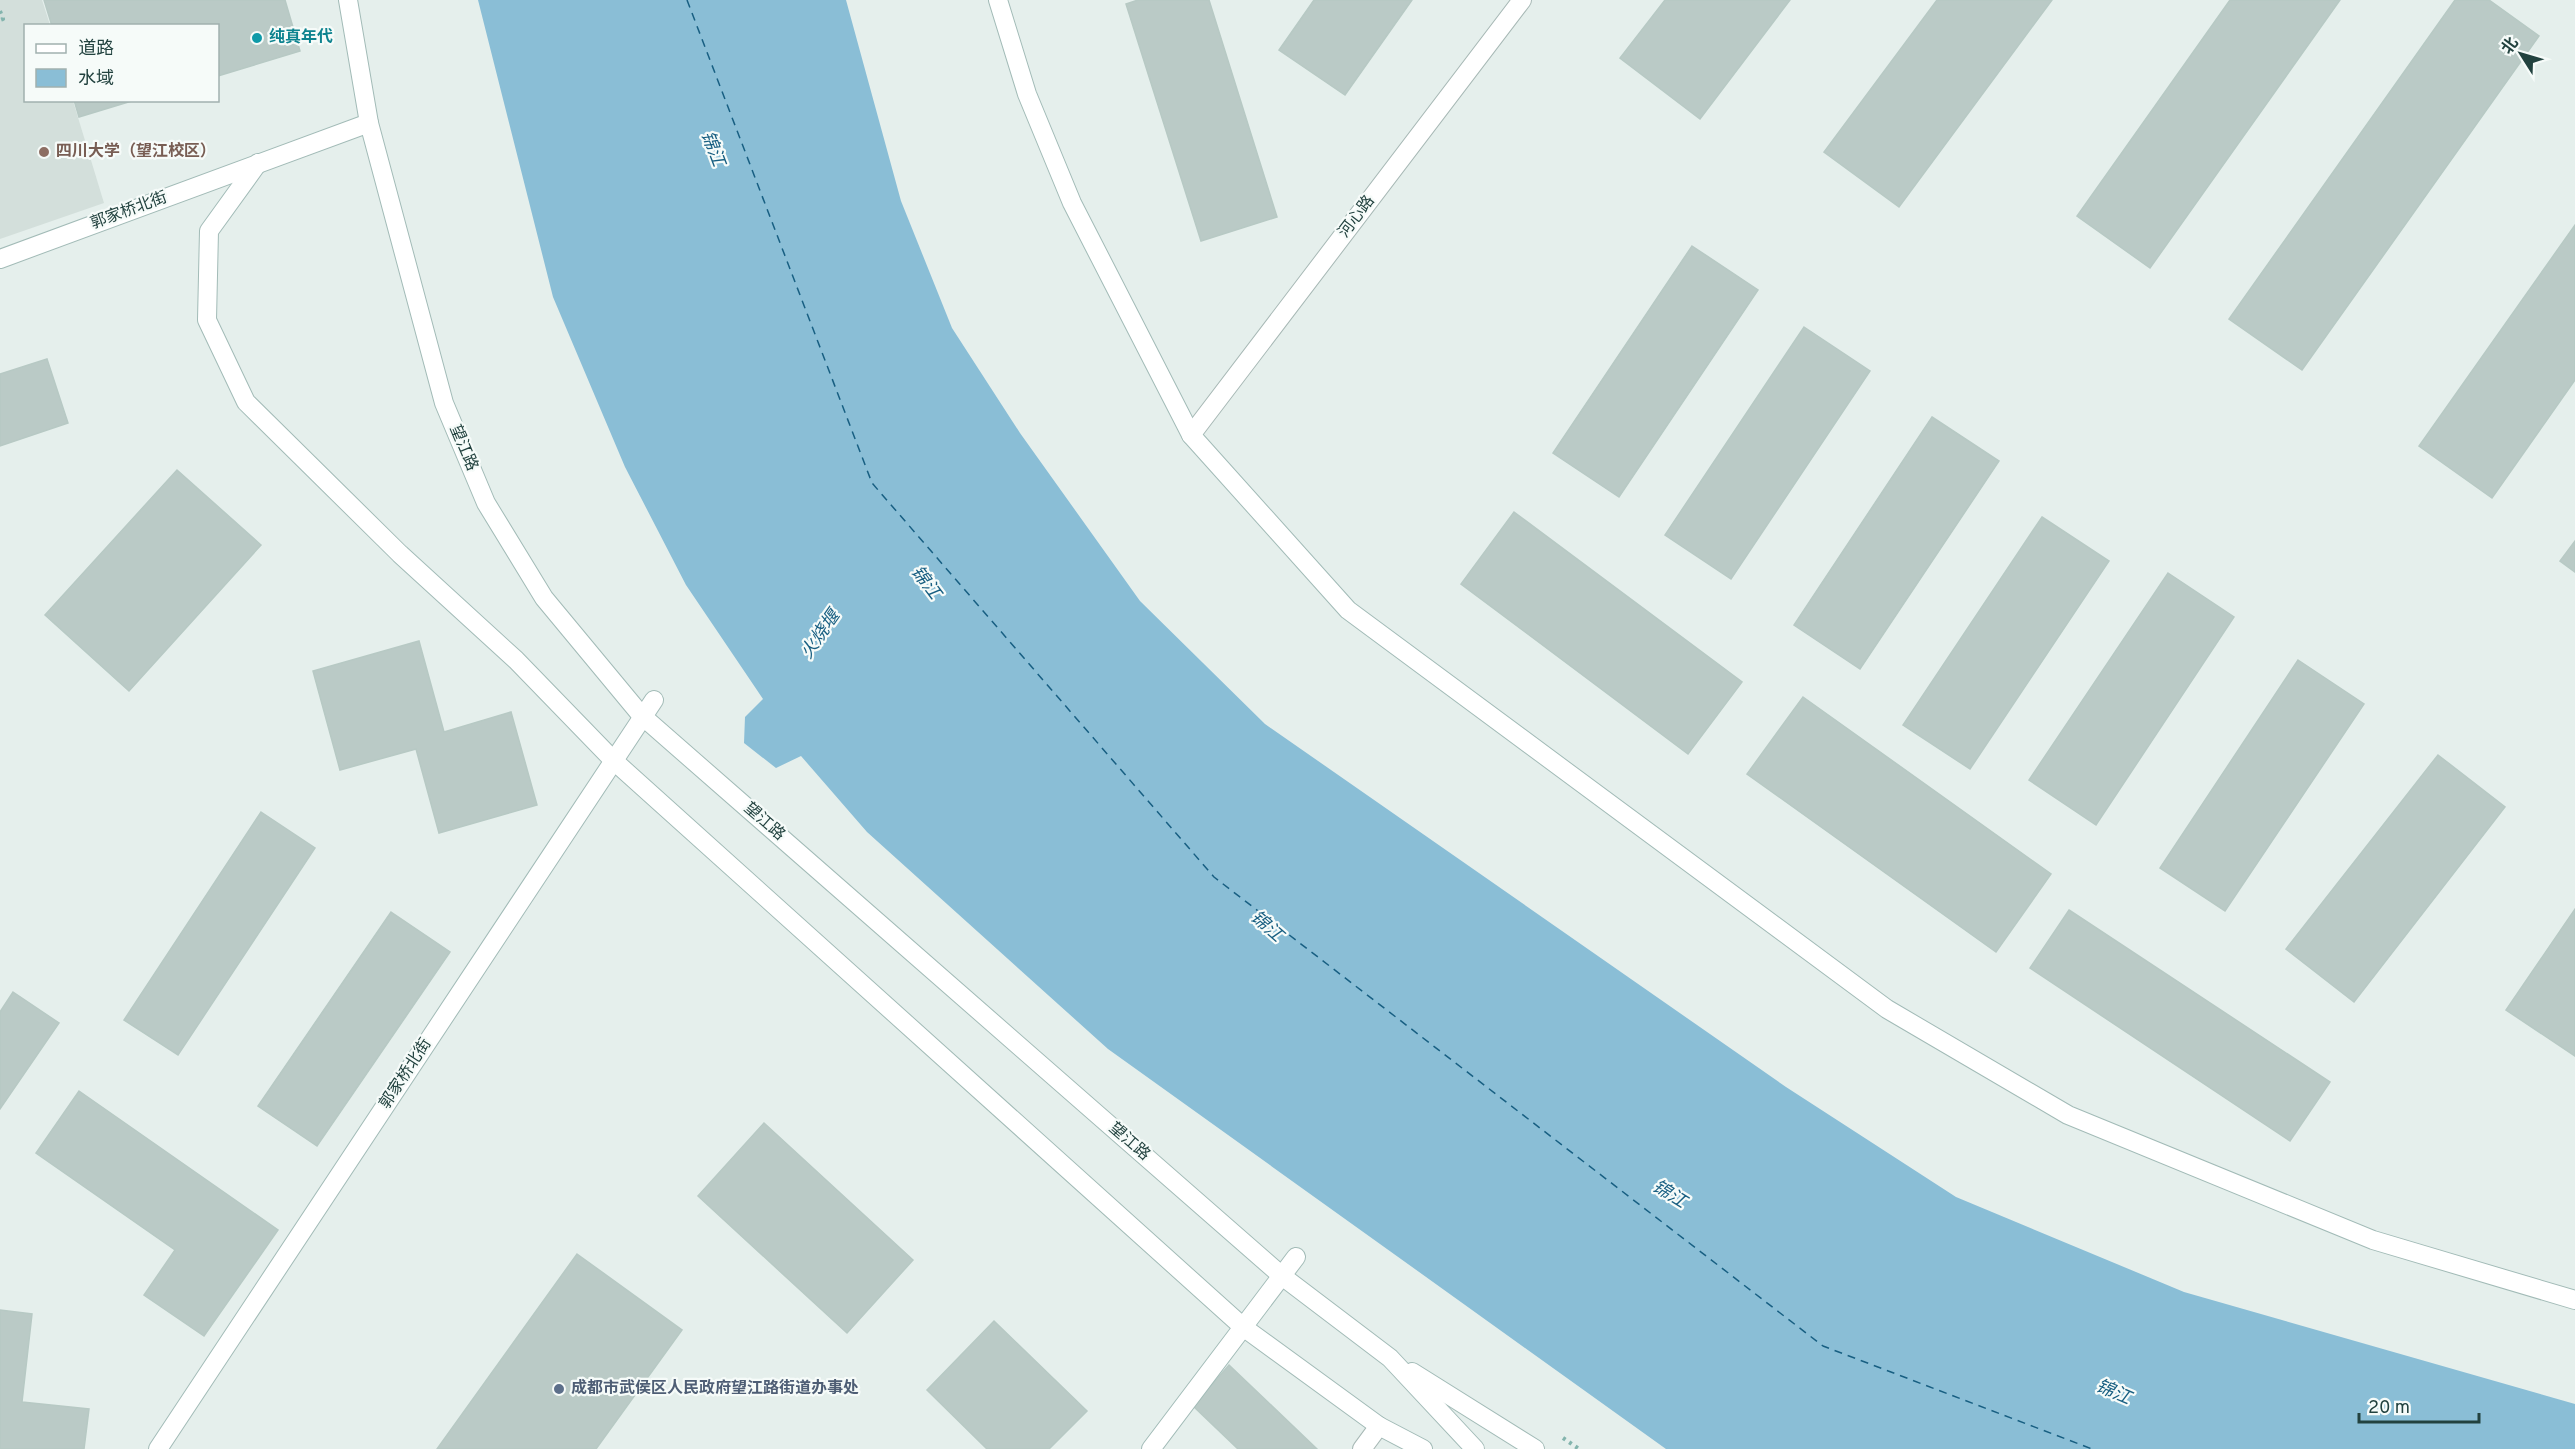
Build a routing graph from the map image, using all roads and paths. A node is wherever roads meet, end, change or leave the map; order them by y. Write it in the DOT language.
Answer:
graph roads {
  1 [pos="348,0"];
  2 [pos="998,0"];
  3 [pos="1522,0"];
  4 [pos="0,11"];
  5 [pos="0,20"];
  6 [pos="369,123"];
  7 [pos="258,164"];
  8 [pos="0,259"];
  9 [pos="1191,435"];
  10 [pos="654,700"];
  11 [pos="641,715"];
  12 [pos="613,760"];
  13 [pos="1296,1257"];
  14 [pos="1282,1276"];
  15 [pos="2575,1300"];
  16 [pos="1243,1327"];
  17 [pos="1390,1358"];
  18 [pos="1379,1426"];
  19 [pos="1559,1436"];
  20 [pos="158,1449"];
  21 [pos="1151,1449"];
  22 [pos="1362,1449"];
  23 [pos="1400,1449"];
  24 [pos="1423,1449"];
  25 [pos="1475,1449"];
  26 [pos="1535,1449"];
  27 [pos="1579,1449"];
  1 -- 6 [label="street, 望江路"];
  2 -- 9 [label="street"];
  3 -- 9 [label="street, 河心路"];
  4 -- 5 [label="path"];
  6 -- 7 [label="street, 郭家桥北街"];
  6 -- 11 [label="street, 望江路"];
  7 -- 8 [label="street, 郭家桥北街"];
  7 -- 12 [label="street"];
  9 -- 15 [label="street"];
  10 -- 11 [label="street, 郭家桥北街"];
  11 -- 12 [label="street, 郭家桥北街"];
  11 -- 14 [label="street, 望江路"];
  12 -- 16 [label="street"];
  12 -- 20 [label="street, 郭家桥北街"];
  13 -- 14 [label="street"];
  14 -- 16 [label="street"];
  14 -- 17 [label="street, 望江路"];
  16 -- 18 [label="street"];
  16 -- 21 [label="street"];
  17 -- 25 [label="street, 望江路"];
  17 -- 26 [label="street"];
  18 -- 22 [label="street"];
  18 -- 23 [label="street"];
  18 -- 24 [label="street"];
  19 -- 27 [label="path"];
}
